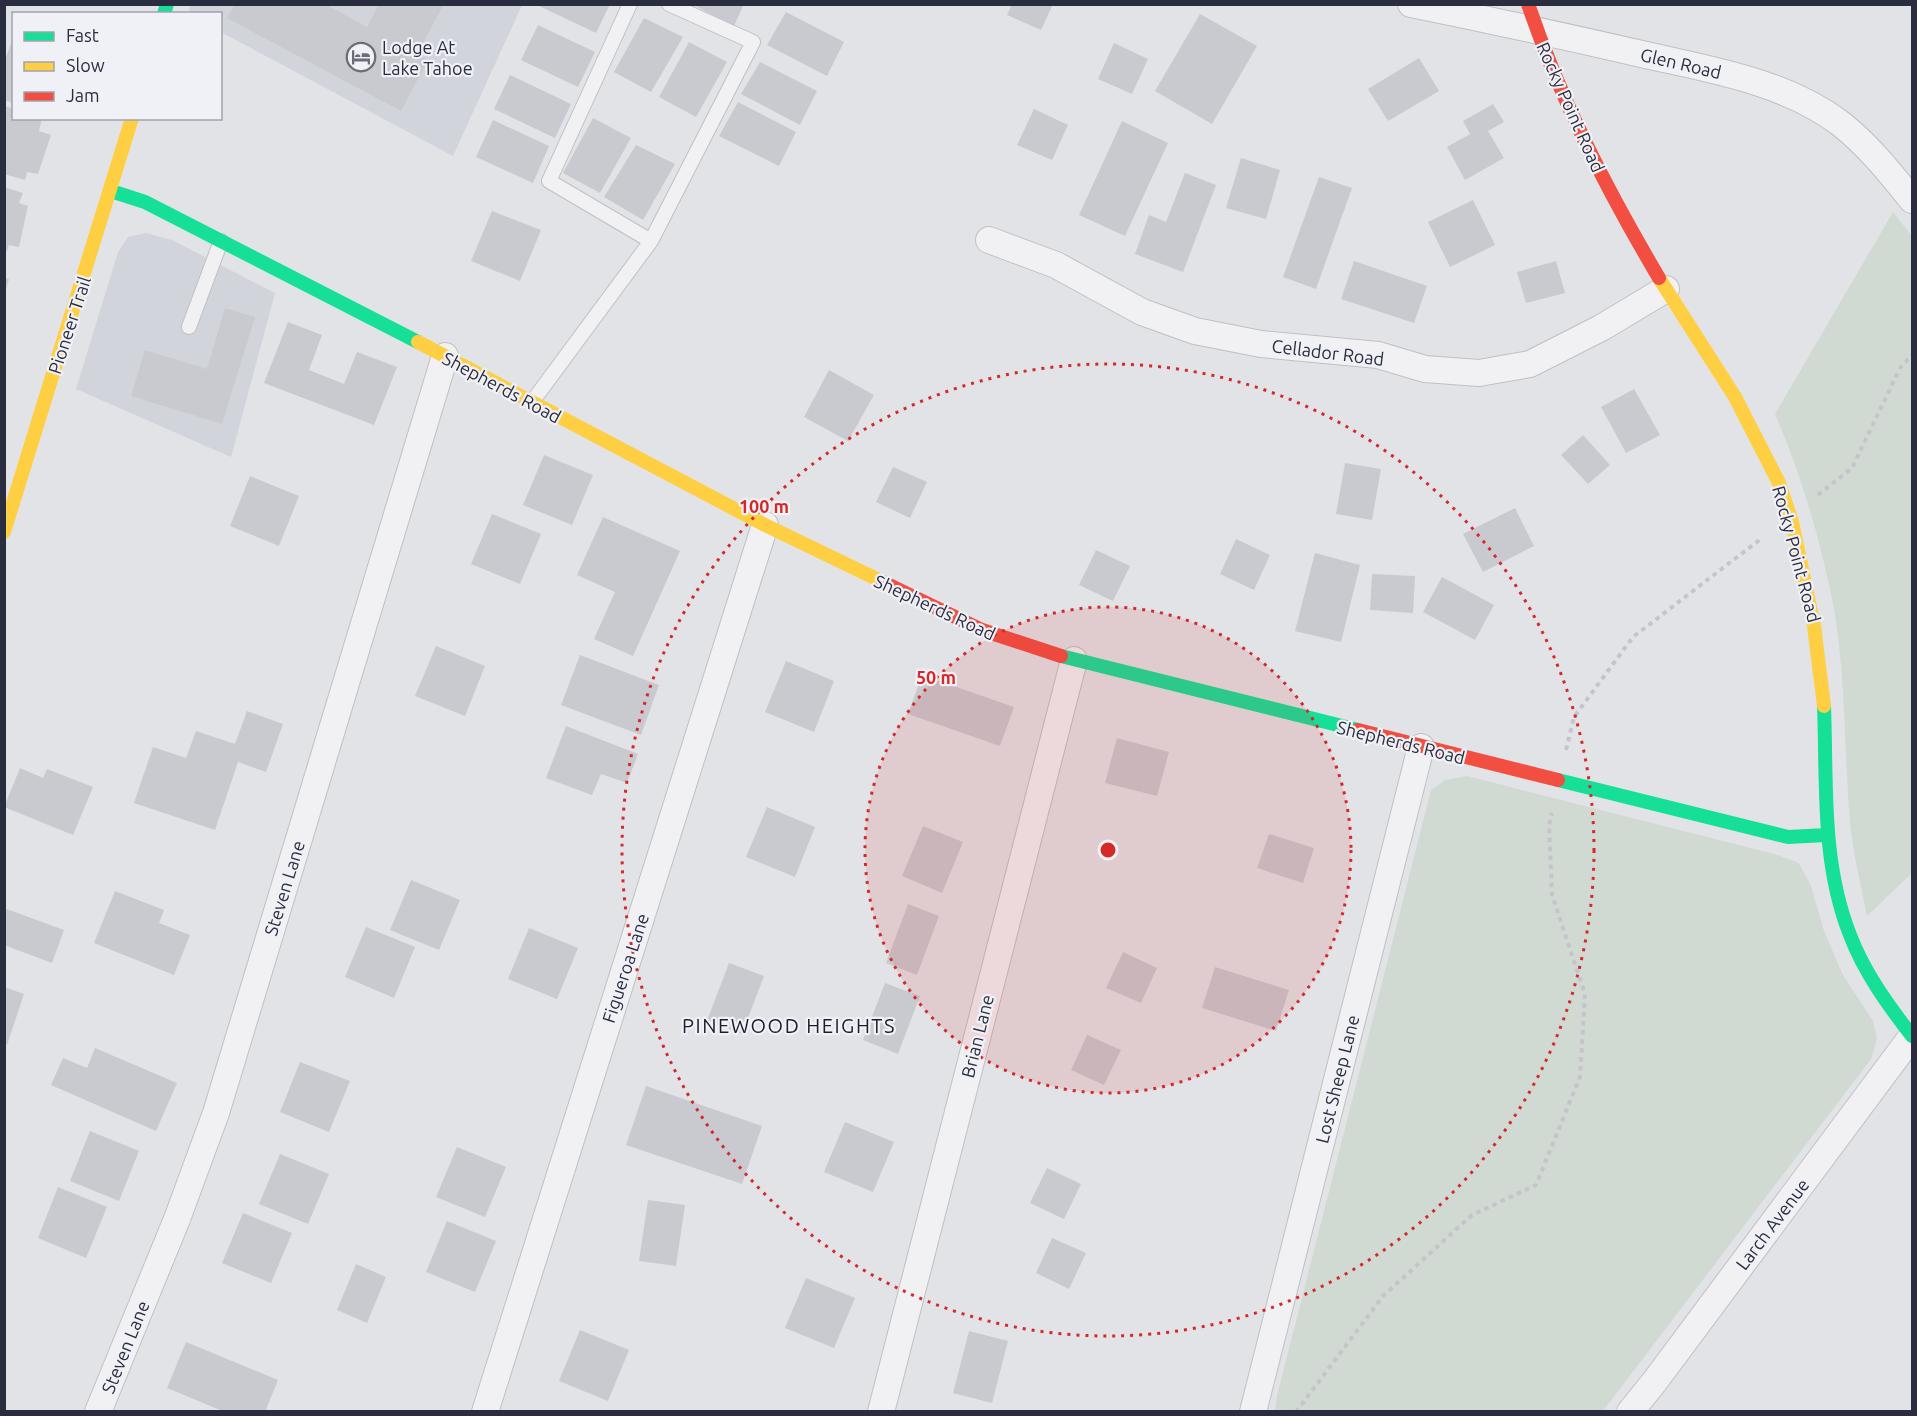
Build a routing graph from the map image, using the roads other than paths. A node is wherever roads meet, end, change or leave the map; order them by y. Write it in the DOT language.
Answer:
graph roads {
  1 [pos="630,4"];
  2 [pos="669,4"];
  3 [pos="1411,4"];
  4 [pos="1528,4"];
  5 [pos="1536,29"];
  6 [pos="131,120"];
  7 [pos="111,191"];
  8 [pos="1912,200"];
  9 [pos="989,240"];
  10 [pos="221,241"];
  11 [pos="651,241"];
  12 [pos="1666,289"];
  13 [pos="189,327"];
  14 [pos="445,356"];
  15 [pos="531,403"];
  16 [pos="765,525"];
  17 [pos="4,532"];
  18 [pos="1074,660"];
  19 [pos="1421,747"];
  20 [pos="1826,835"];
  21 [pos="1912,1036"];
  22 [pos="98,1412"];
  23 [pos="485,1412"];
  24 [pos="881,1412"];
  25 [pos="1253,1412"];
  26 [pos="1630,1412"];
  1 -- 11 [label="lane"];
  2 -- 11 [label="lane"];
  3 -- 5 [label="street, Glen Road"];
  4 -- 5 [label="street, Rocky Point Road"];
  5 -- 8 [label="street, Glen Road"];
  5 -- 12 [label="street, Rocky Point Road"];
  6 -- 7 [label="street, Pioneer Trail"];
  7 -- 10 [label="street, Shepherds Road"];
  7 -- 17 [label="street, Pioneer Trail"];
  9 -- 12 [label="street, Cellador Road"];
  10 -- 13 [label="lane"];
  10 -- 14 [label="street, Shepherds Road"];
  11 -- 15 [label="lane"];
  12 -- 20 [label="street, Rocky Point Road"];
  14 -- 15 [label="street, Shepherds Road"];
  14 -- 22 [label="street, Steven Lane"];
  15 -- 16 [label="street, Shepherds Road"];
  16 -- 18 [label="street, Shepherds Road"];
  16 -- 23 [label="street, Figueroa Lane"];
  18 -- 19 [label="street, Shepherds Road"];
  18 -- 24 [label="street, Brian Lane"];
  19 -- 20 [label="street, Shepherds Road"];
  19 -- 25 [label="street, Lost Sheep Lane"];
  20 -- 21 [label="street, Rocky Point Road"];
  21 -- 26 [label="street, Larch Avenue"];
}
